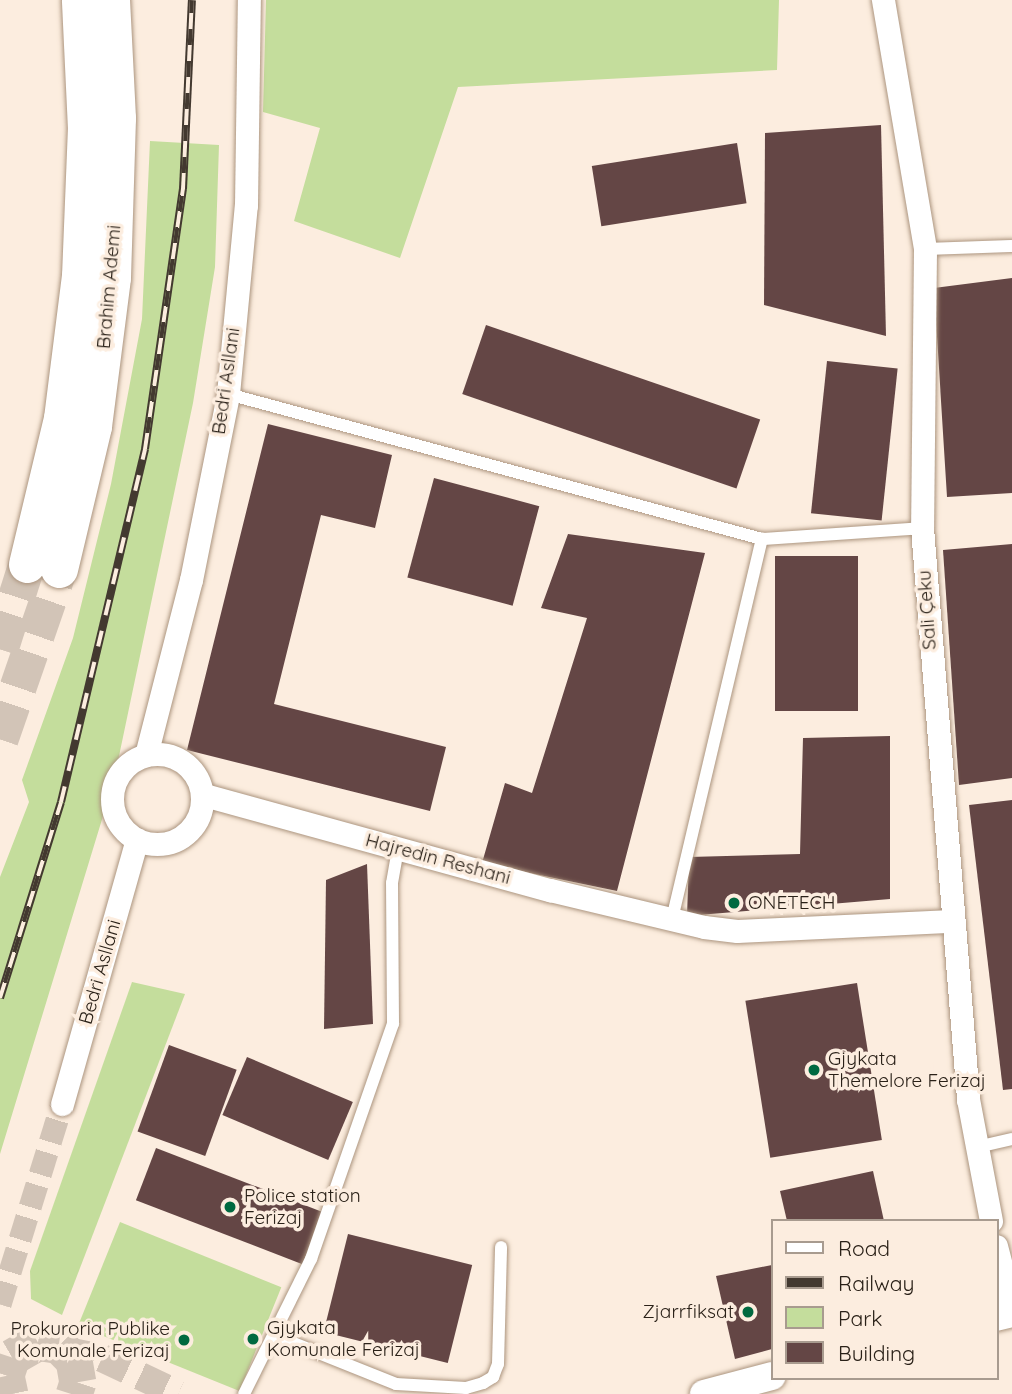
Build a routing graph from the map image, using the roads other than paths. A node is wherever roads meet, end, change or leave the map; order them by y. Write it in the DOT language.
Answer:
graph roads {
  1 [pos="80,0"];
  2 [pos="111,0"];
  3 [pos="249,0"];
  4 [pos="883,0"];
  5 [pos="1012,246"];
  6 [pos="925,249"];
  7 [pos="228,394"];
  8 [pos="922,528"];
  9 [pos="762,540"];
  10 [pos="146,755"];
  11 [pos="204,795"];
  12 [pos="137,839"];
  13 [pos="398,848"];
  14 [pos="672,919"];
  15 [pos="952,921"];
  16 [pos="62,1104"];
  17 [pos="1012,1139"];
  18 [pos="977,1147"];
  19 [pos="991,1219"];
  20 [pos="501,1247"];
  21 [pos="998,1254"];
  22 [pos="1012,1311"];
  23 [pos="275,1336"];
  24 [pos="762,1384"];
  25 [pos="244,1394"];
  26 [pos="704,1394"];
  1 -- 2 [label="main road, Brahim Ademi"];
  3 -- 7 [label="street, Bedri Asllani"];
  4 -- 6 [label="street, Sali Çeku"];
  5 -- 6 [label="lane"];
  6 -- 8 [label="street, Sali Çeku"];
  7 -- 9 [label="lane"];
  7 -- 10 [label="street, Bedri Asllani"];
  8 -- 9 [label="lane"];
  8 -- 15 [label="street, Sali Çeku"];
  9 -- 14 [label="lane"];
  10 -- 11 [label="street"];
  10 -- 12 [label="street"];
  11 -- 12 [label="street"];
  11 -- 13 [label="street, Hajredin Reshani"];
  12 -- 16 [label="street, Bedri Asllani"];
  13 -- 14 [label="street, Hajredin Reshani"];
  13 -- 23 [label="lane"];
  14 -- 15 [label="street, Hajredin Reshani"];
  15 -- 18 [label="street, Sali Çeku"];
  17 -- 18 [label="lane"];
  18 -- 19 [label="street, Sali Çeku"];
  20 -- 23 [label="lane"];
  21 -- 22 [label="street"];
  23 -- 25 [label="lane"];
  24 -- 26 [label="street"];
}
